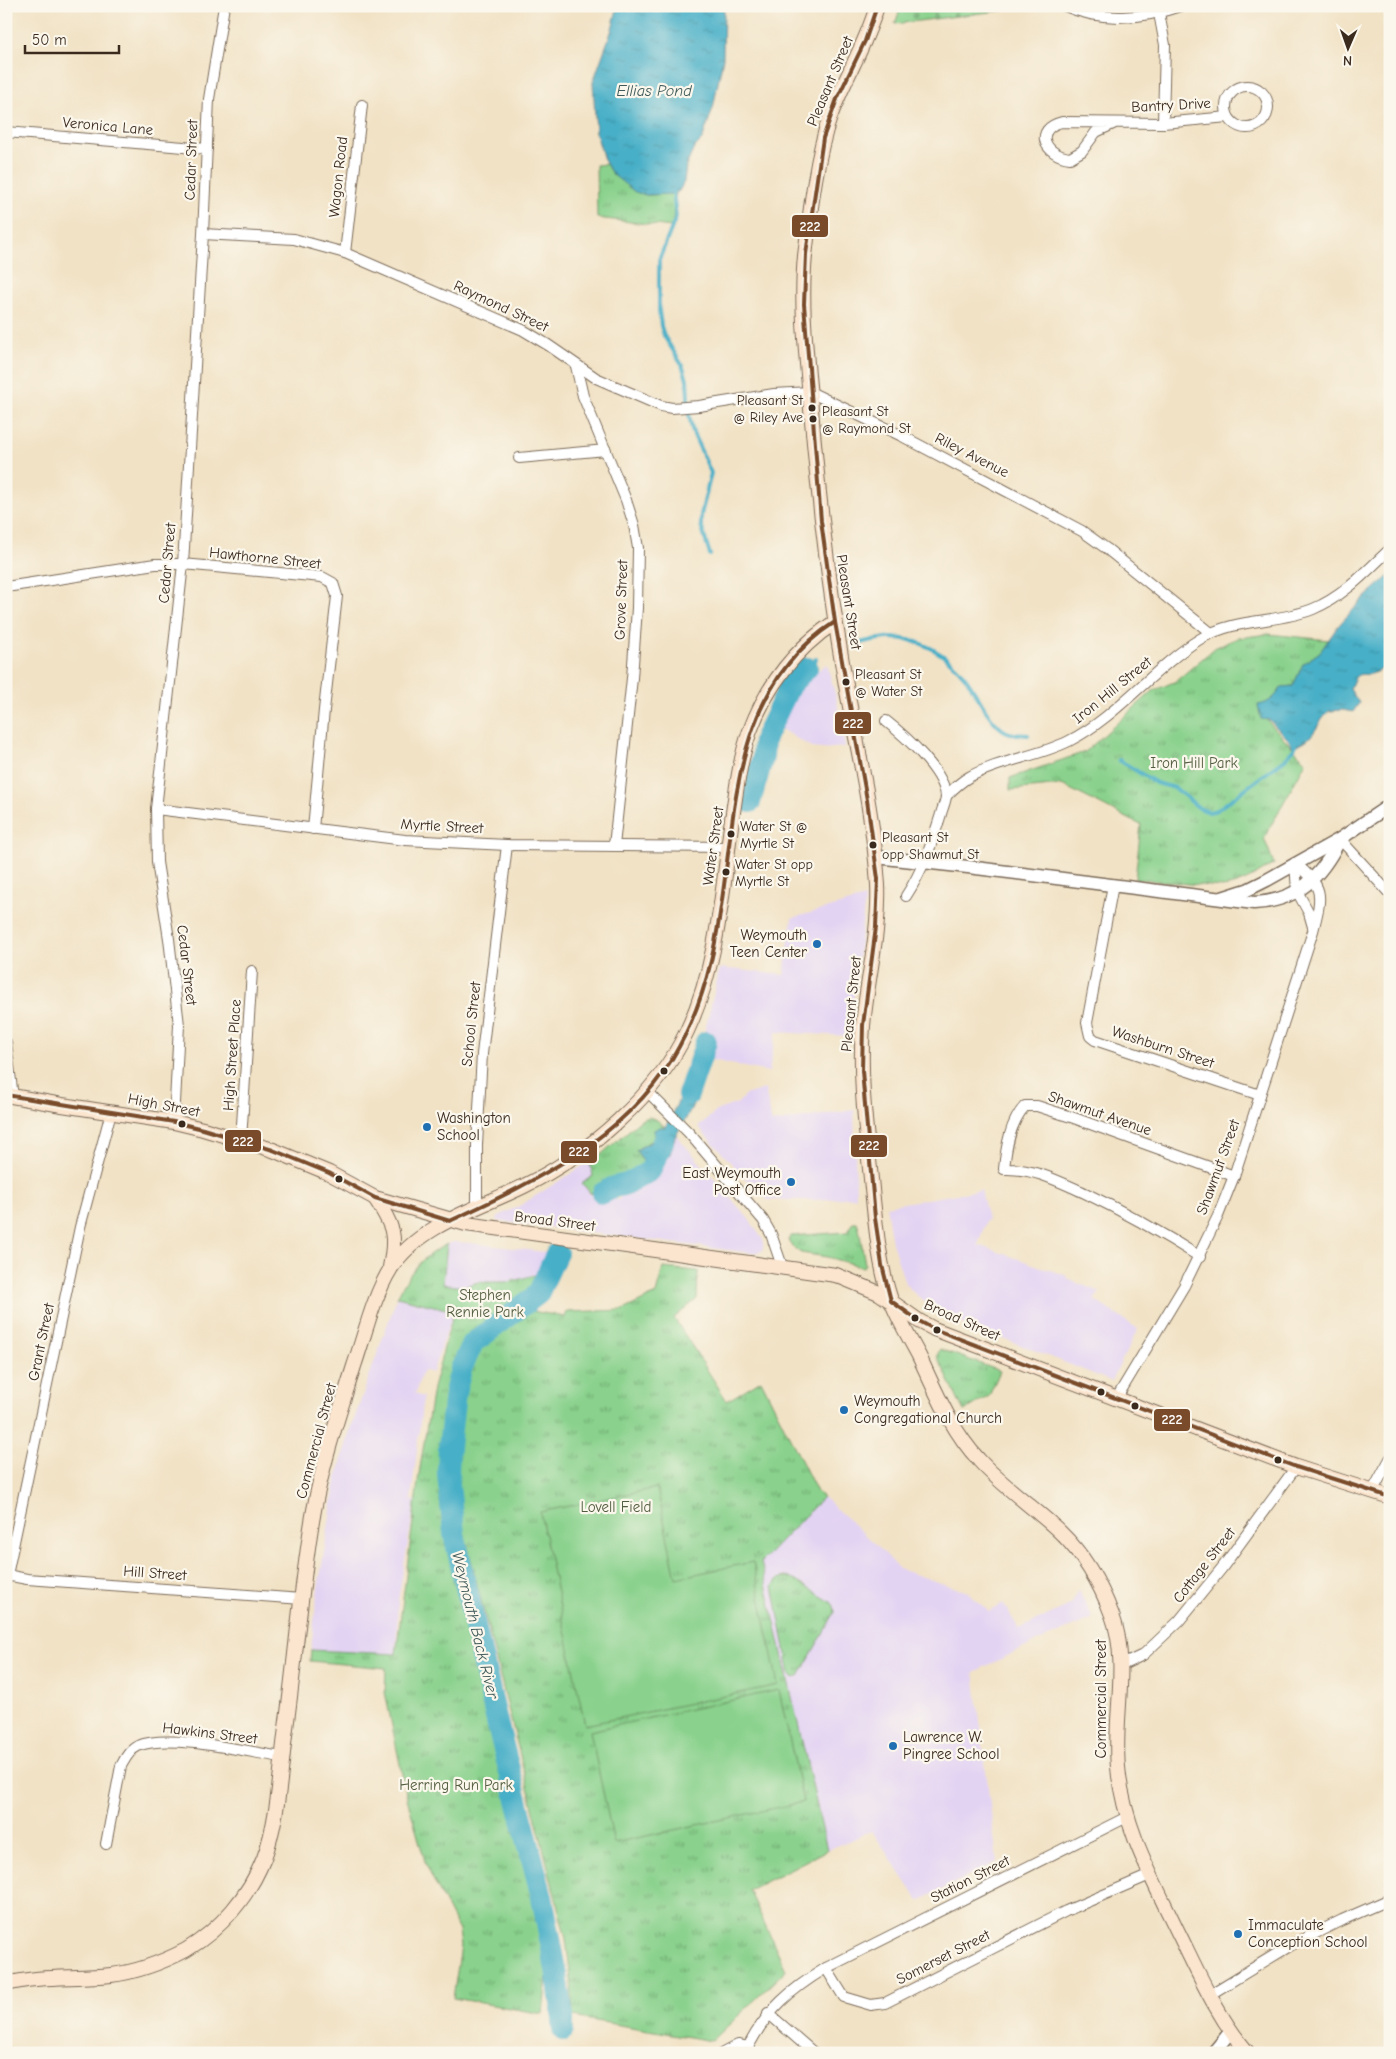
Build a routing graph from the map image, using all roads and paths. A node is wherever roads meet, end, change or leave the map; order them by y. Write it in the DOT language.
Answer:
graph roads {
  1 [pos="224,6"];
  2 [pos="877,6"];
  3 [pos="1065,6"];
  4 [pos="1180,6"];
  5 [pos="1159,13"];
  6 [pos="362,105"];
  7 [pos="1228,117"];
  8 [pos="1114,123"];
  9 [pos="1163,124"];
  10 [pos="6,132"];
  11 [pos="207,149"];
  12 [pos="203,234"];
  13 [pos="345,253"];
  14 [pos="576,366"];
  15 [pos="810,392"];
  16 [pos="606,450"];
  17 [pos="519,458"];
  18 [pos="1390,548"];
  19 [pos="182,564"];
  20 [pos="6,586"];
  21 [pos="835,622"];
  22 [pos="1211,633"];
  23 [pos="886,721"];
  24 [pos="946,796"];
  25 [pos="1390,805"];
  26 [pos="156,809"];
  27 [pos="313,829"];
  28 [pos="1340,839"];
  29 [pos="507,845"];
  30 [pos="614,846"];
  31 [pos="729,847"];
  32 [pos="876,857"];
  33 [pos="926,862"];
  34 [pos="1295,863"];
  35 [pos="1113,885"];
  36 [pos="1305,886"];
  37 [pos="1390,894"];
  38 [pos="906,896"];
  39 [pos="1218,899"];
  40 [pos="1313,931"];
  41 [pos="252,971"];
  42 [pos="6,1042"];
  43 [pos="647,1091"];
  44 [pos="1260,1095"];
  45 [pos="10,1096"];
  46 [pos="111,1112"];
  47 [pos="174,1122"];
  48 [pos="241,1140"];
  49 [pos="1234,1176"];
  50 [pos="375,1198"];
  51 [pos="477,1208"];
  52 [pos="875,1212"];
  53 [pos="450,1221"];
  54 [pos="1200,1257"];
  55 [pos="782,1266"];
  56 [pos="388,1272"];
  57 [pos="891,1301"];
  58 [pos="1116,1399"];
  59 [pos="1390,1459"];
  60 [pos="1296,1467"];
  61 [pos="1372,1492"];
  62 [pos="1390,1497"];
  63 [pos="7,1577"];
  64 [pos="302,1599"];
  65 [pos="1120,1666"];
  66 [pos="282,1757"];
  67 [pos="1127,1817"];
  68 [pos="106,1844"];
  69 [pos="1150,1875"];
  70 [pos="1390,1899"];
  71 [pos="826,1968"];
  72 [pos="8,1978"];
  73 [pos="1209,1995"];
  74 [pos="768,2013"];
  75 [pos="1231,2031"];
  76 [pos="749,2050"];
  77 [pos="723,2053"];
  78 [pos="814,2053"];
  79 [pos="1213,2053"];
  80 [pos="1248,2053"];
  1 -- 11 [label="street, Cedar Street"];
  2 -- 15 [label="main road, Pleasant Street"];
  3 -- 5 [label="street"];
  4 -- 5 [label="street"];
  5 -- 9 [label="street"];
  6 -- 13 [label="street, Wagon Road"];
  7 -- 7 [label="street, Bantry Drive"];
  7 -- 9 [label="street, Bantry Drive"];
  8 -- 8 [label="street, Bantry Drive"];
  8 -- 9 [label="street, Bantry Drive"];
  10 -- 11 [label="street, Veronica Lane"];
  11 -- 12 [label="street, Cedar Street"];
  12 -- 13 [label="street, Raymond Street"];
  12 -- 19 [label="street, Cedar Street"];
  13 -- 14 [label="street, Raymond Street"];
  14 -- 15 [label="street, Raymond Street"];
  14 -- 16 [label="street, Grove Street"];
  15 -- 21 [label="main road, Pleasant Street"];
  15 -- 22 [label="street, Riley Avenue"];
  16 -- 17 [label="street"];
  16 -- 30 [label="street, Grove Street"];
  18 -- 22 [label="street, Iron Hill Street"];
  19 -- 20 [label="street, Hawthorne Street"];
  19 -- 26 [label="street, Cedar Street"];
  19 -- 27 [label="street, Hawthorne Street"];
  21 -- 31 [label="main road, Water Street"];
  21 -- 32 [label="main road, Pleasant Street"];
  22 -- 24 [label="street, Iron Hill Street"];
  23 -- 24 [label="street"];
  24 -- 33 [label="street"];
  25 -- 28 [label="street"];
  26 -- 27 [label="street, Myrtle Street"];
  26 -- 47 [label="street, Cedar Street"];
  27 -- 29 [label="street, Myrtle Street"];
  28 -- 34 [label="street"];
  28 -- 36 [label="street"];
  28 -- 37 [label="street"];
  29 -- 30 [label="street, Myrtle Street"];
  29 -- 51 [label="street, School Street"];
  30 -- 31 [label="street, Myrtle Street"];
  31 -- 43 [label="main road, Water Street"];
  32 -- 33 [label="street"];
  32 -- 52 [label="main road, Pleasant Street"];
  33 -- 35 [label="street"];
  33 -- 38 [label="street"];
  34 -- 36 [label="street, Shawmut Street"];
  34 -- 36 [label="street, Shawmut Street"];
  34 -- 39 [label="street"];
  35 -- 39 [label="street"];
  35 -- 44 [label="street, Washburn Street"];
  36 -- 39 [label="street"];
  36 -- 40 [label="street, Shawmut Street"];
  36 -- 40 [label="street, Shawmut Street"];
  40 -- 44 [label="street, Shawmut Street"];
  41 -- 48 [label="street, High Street Place"];
  42 -- 45 [label="street"];
  43 -- 51 [label="main road, Commercial Street"];
  43 -- 55 [label="street"];
  44 -- 49 [label="street, Shawmut Street"];
  45 -- 46 [label="main road, High Street"];
  46 -- 47 [label="main road, High Street"];
  46 -- 63 [label="street, Grant Street"];
  47 -- 48 [label="main road, High Street"];
  48 -- 50 [label="main road, High Street"];
  49 -- 54 [label="street, Shawmut Street"];
  49 -- 54 [label="street, Shawmut Avenue"];
  50 -- 53 [label="main road, High Street"];
  50 -- 56 [label="main road"];
  51 -- 53 [label="main road, Commercial Street"];
  52 -- 57 [label="main road, Commercial Street"];
  53 -- 55 [label="main road, Broad Street"];
  53 -- 56 [label="main road, Commercial Street"];
  54 -- 58 [label="street, Shawmut Street"];
  55 -- 57 [label="main road, Broad Street"];
  56 -- 64 [label="main road, Commercial Street"];
  57 -- 58 [label="main road, Broad Street"];
  57 -- 65 [label="main road, Commercial Street"];
  58 -- 60 [label="main road, Broad Street"];
  59 -- 61 [label="street"];
  60 -- 61 [label="main road, Broad Street"];
  60 -- 65 [label="street, Cottage Street"];
  61 -- 62 [label="main road, Broad Street"];
  63 -- 64 [label="street, Hill Street"];
  64 -- 66 [label="main road, Commercial Street"];
  65 -- 67 [label="main road, Commercial Street"];
  66 -- 68 [label="street, Hawkins Street"];
  66 -- 72 [label="main road, Commercial Street"];
  67 -- 69 [label="main road, Commercial Street"];
  67 -- 71 [label="street, Station Street"];
  69 -- 71 [label="street, Somerset Street"];
  69 -- 73 [label="main road, Commercial Street"];
  70 -- 73 [label="street"];
  71 -- 74 [label="street"];
  73 -- 75 [label="main road, Commercial Street"];
  74 -- 76 [label="street"];
  74 -- 78 [label="street"];
  75 -- 79 [label="street"];
  75 -- 80 [label="main road, Commercial Street"];
  76 -- 77 [label="street"];
}
